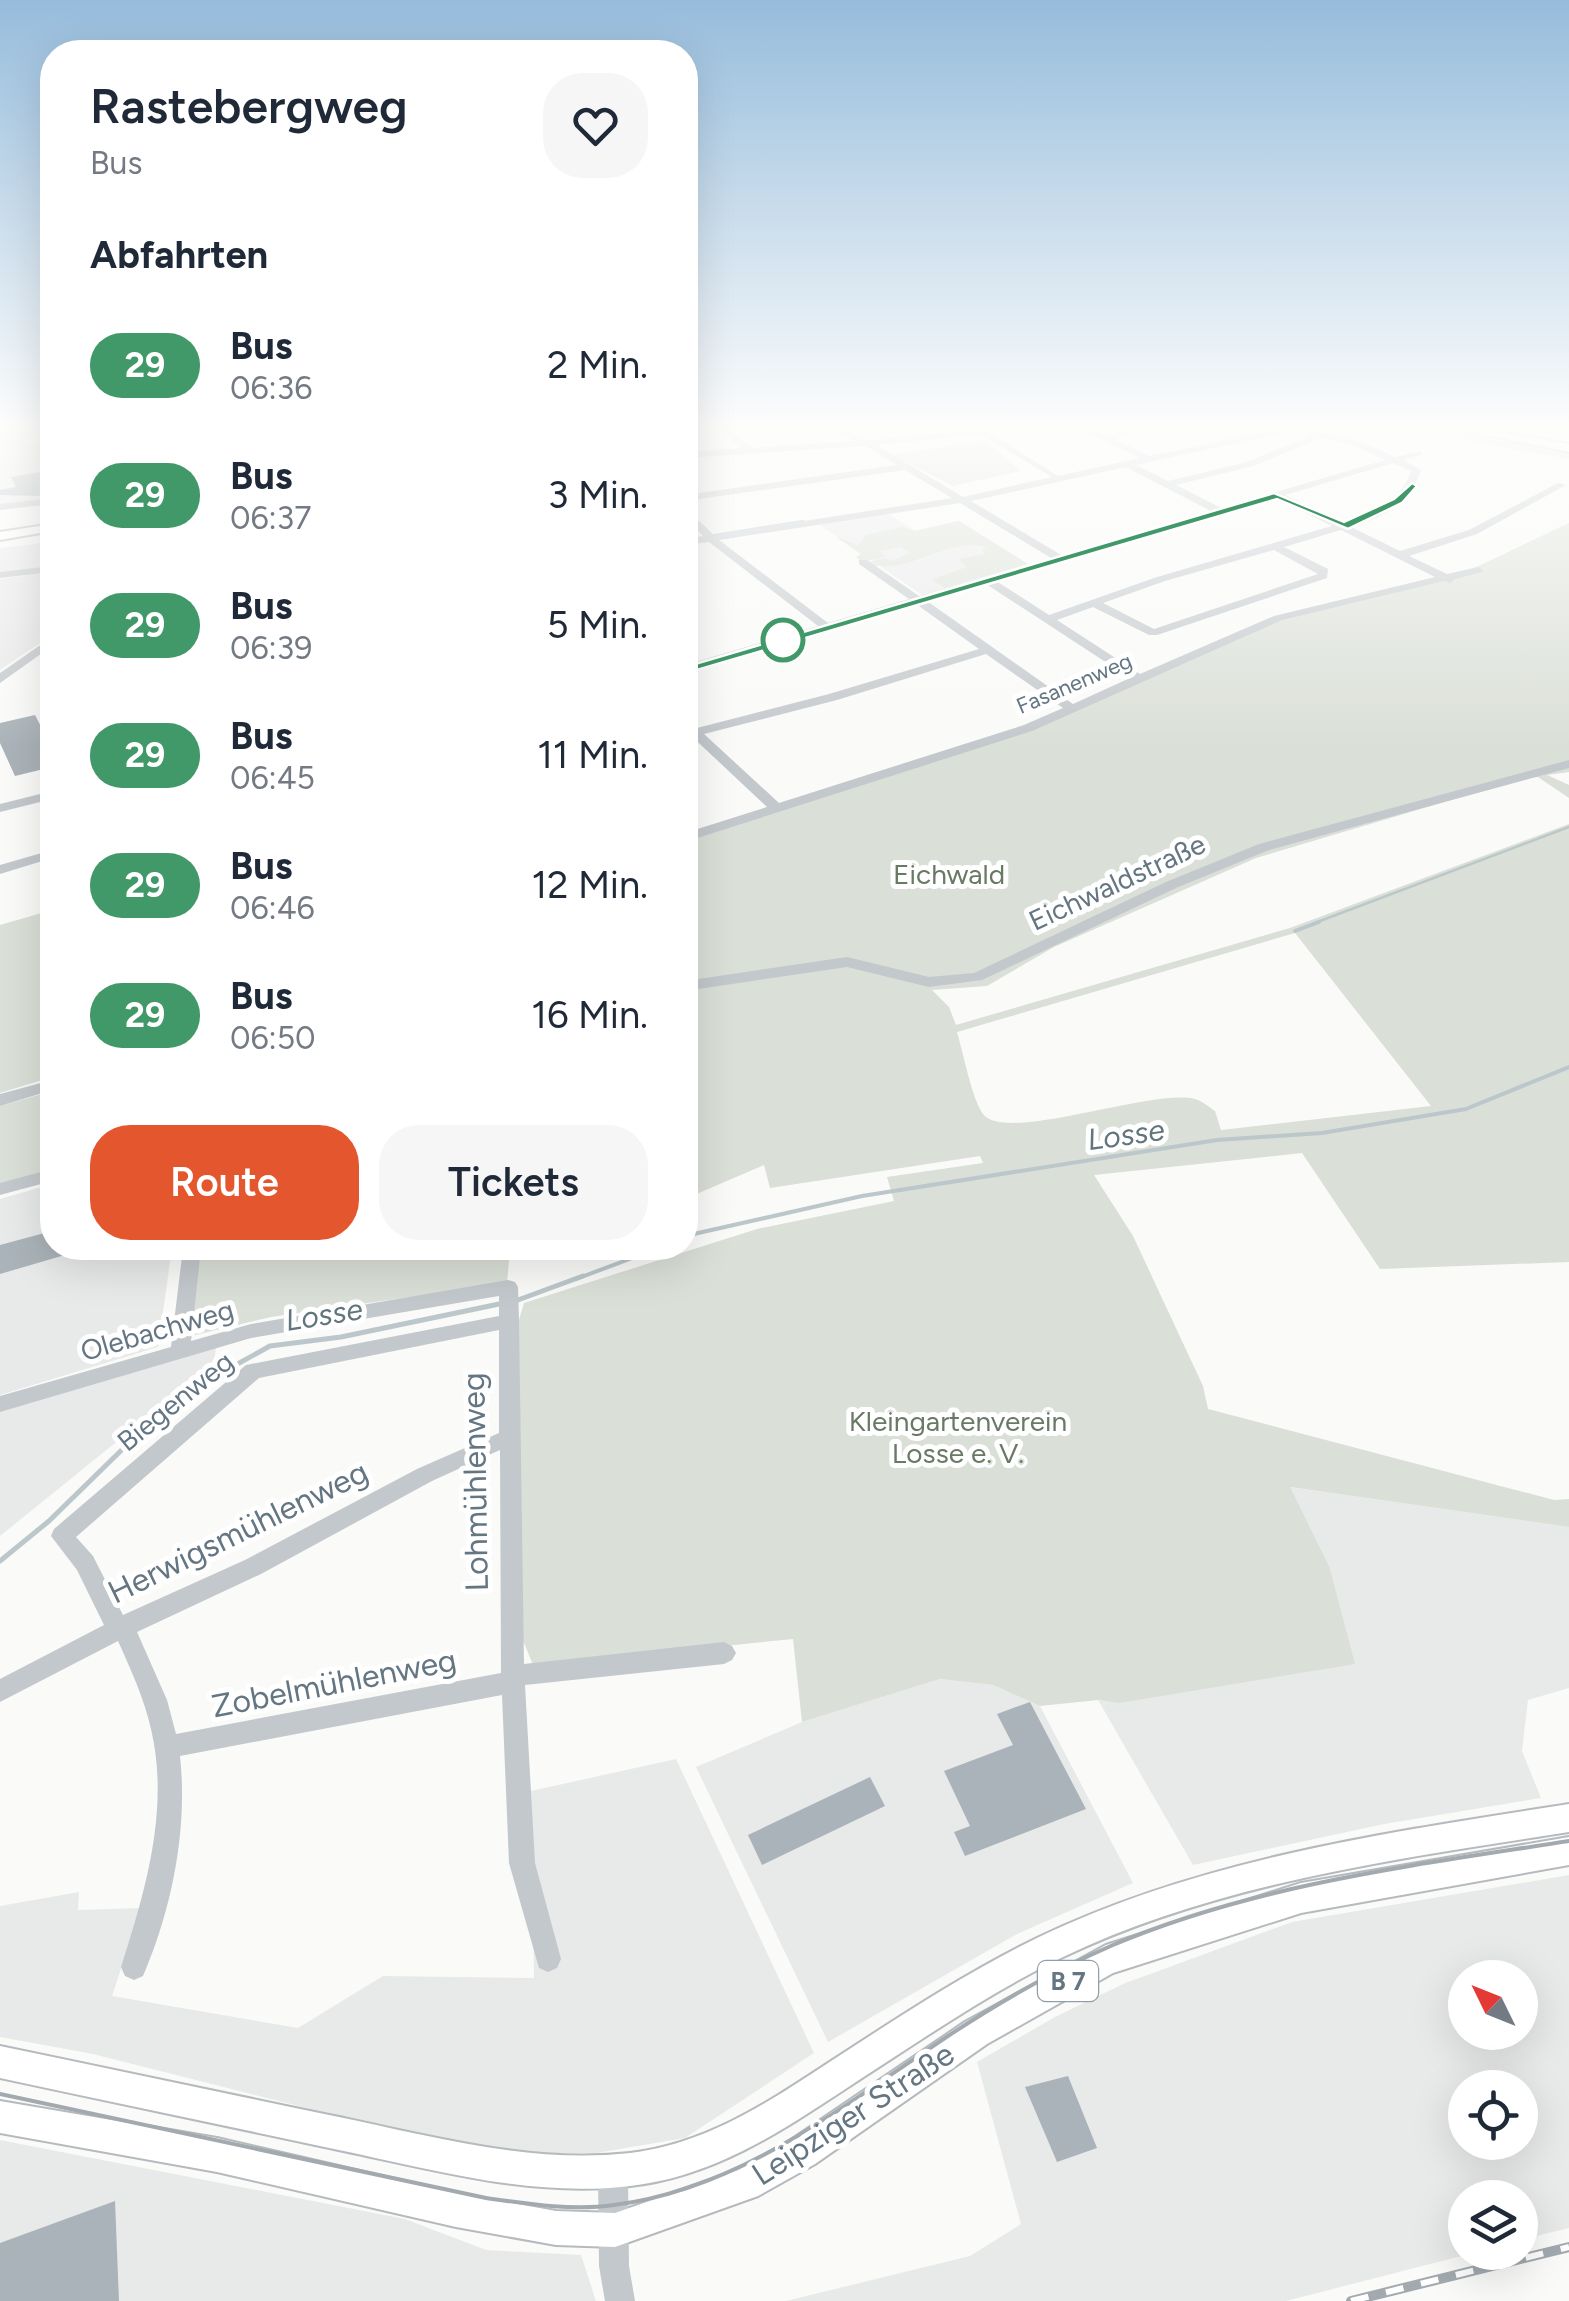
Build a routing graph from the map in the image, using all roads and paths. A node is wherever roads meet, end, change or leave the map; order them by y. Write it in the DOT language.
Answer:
graph roads {
  1 [pos="37,533"];
  2 [pos="721,533"];
  3 [pos="1017,533"];
  4 [pos="1148,533"];
  5 [pos="1321,533"];
  6 [pos="1357,533"];
  7 [pos="1469,533"];
  8 [pos="710,535"];
  9 [pos="698,537"];
  10 [pos="0,539"];
  11 [pos="1275,546"];
  12 [pos="1400,555"];
  13 [pos="1060,559"];
  14 [pos="864,562"];
  15 [pos="1478,570"];
  16 [pos="40,571"];
  17 [pos="0,576"];
  18 [pos="987,580"];
  19 [pos="1450,580"];
  20 [pos="918,600"];
  21 [pos="1094,603"];
  22 [pos="1049,619"];
  23 [pos="826,627"];
  24 [pos="40,650"];
  25 [pos="986,650"];
  26 [pos="698,665"];
  27 [pos="0,679"];
  28 [pos="1141,680"];
  29 [pos="1074,710"];
  30 [pos="698,725"];
  31 [pos="698,735"];
  32 [pos="1569,764"];
  33 [pos="40,798"];
  34 [pos="0,808"];
  35 [pos="776,809"];
  36 [pos="698,834"];
  37 [pos="40,858"];
  38 [pos="0,870"];
  39 [pos="698,984"];
  40 [pos="40,1088"];
  41 [pos="0,1100"];
  42 [pos="40,1178"];
  43 [pos="0,1190"];
  44 [pos="191,1260"];
  45 [pos="508,1290"];
  46 [pos="509,1318"];
  47 [pos="180,1350"];
  48 [pos="0,1404"];
  49 [pos="508,1438"];
  50 [pos="120,1626"];
  51 [pos="724,1653"];
  52 [pos="513,1679"];
  53 [pos="0,1691"];
  54 [pos="167,1747"];
  55 [pos="1569,1818"];
  56 [pos="1569,1852"];
  57 [pos="548,1959"];
  58 [pos="134,1968"];
  59 [pos="0,2062"];
  60 [pos="0,2117"];
  61 [pos="613,2171"];
  62 [pos="615,2230"];
  63 [pos="620,2301"];
  1 -- 10 [label="main road"];
  2 -- 8 [label="street"];
  3 -- 13 [label="street"];
  4 -- 13 [label="street"];
  5 -- 11 [label="street"];
  6 -- 12 [label="street"];
  7 -- 12 [label="street"];
  8 -- 9 [label="street"];
  8 -- 23 [label="street"];
  11 -- 21 [label="street"];
  11 -- 21 [label="street"];
  12 -- 19 [label="street"];
  13 -- 18 [label="street"];
  14 -- 20 [label="street"];
  15 -- 19 [label="street, Fasanenweg"];
  16 -- 17 [label="street"];
  18 -- 20 [label="street"];
  18 -- 22 [label="street"];
  19 -- 28 [label="street, Fasanenweg"];
  20 -- 23 [label="street"];
  20 -- 25 [label="street"];
  21 -- 22 [label="street"];
  22 -- 28 [label="street"];
  23 -- 26 [label="street"];
  24 -- 27 [label="street"];
  25 -- 29 [label="street"];
  25 -- 30 [label="street"];
  28 -- 29 [label="street, Fasanenweg"];
  29 -- 35 [label="street, Fasanenweg"];
  31 -- 35 [label="street"];
  32 -- 39 [label="street, Eichwaldstraße"];
  33 -- 34 [label="street"];
  35 -- 36 [label="street, Fasanenweg"];
  37 -- 38 [label="street"];
  40 -- 41 [label="street"];
  42 -- 43 [label="street"];
  44 -- 47 [label="street"];
  45 -- 46 [label="street, Lohmühlenweg"];
  45 -- 47 [label="street, Olebachweg"];
  46 -- 49 [label="street, Lohmühlenweg"];
  46 -- 50 [label="street, Biegenweg"];
  47 -- 48 [label="street, Olebachweg"];
  49 -- 50 [label="street, Herwigsmühlenweg"];
  49 -- 52 [label="street, Lohmühlenweg"];
  50 -- 53 [label="street, Herwigsmühlenweg"];
  50 -- 54 [label="street"];
  51 -- 52 [label="street"];
  52 -- 54 [label="street, Zobelmühlenweg"];
  52 -- 57 [label="street, Lohmühlenweg"];
  54 -- 58 [label="street"];
  55 -- 61 [label="main road, Leipziger Straße / B 7"];
  56 -- 62 [label="main road, Leipziger Straße / B 7"];
  59 -- 61 [label="main road, Leipziger Straße / B 7"];
  60 -- 62 [label="main road, Leipziger Straße / B 7"];
  61 -- 62 [label="street"];
  62 -- 63 [label="street"];
}
